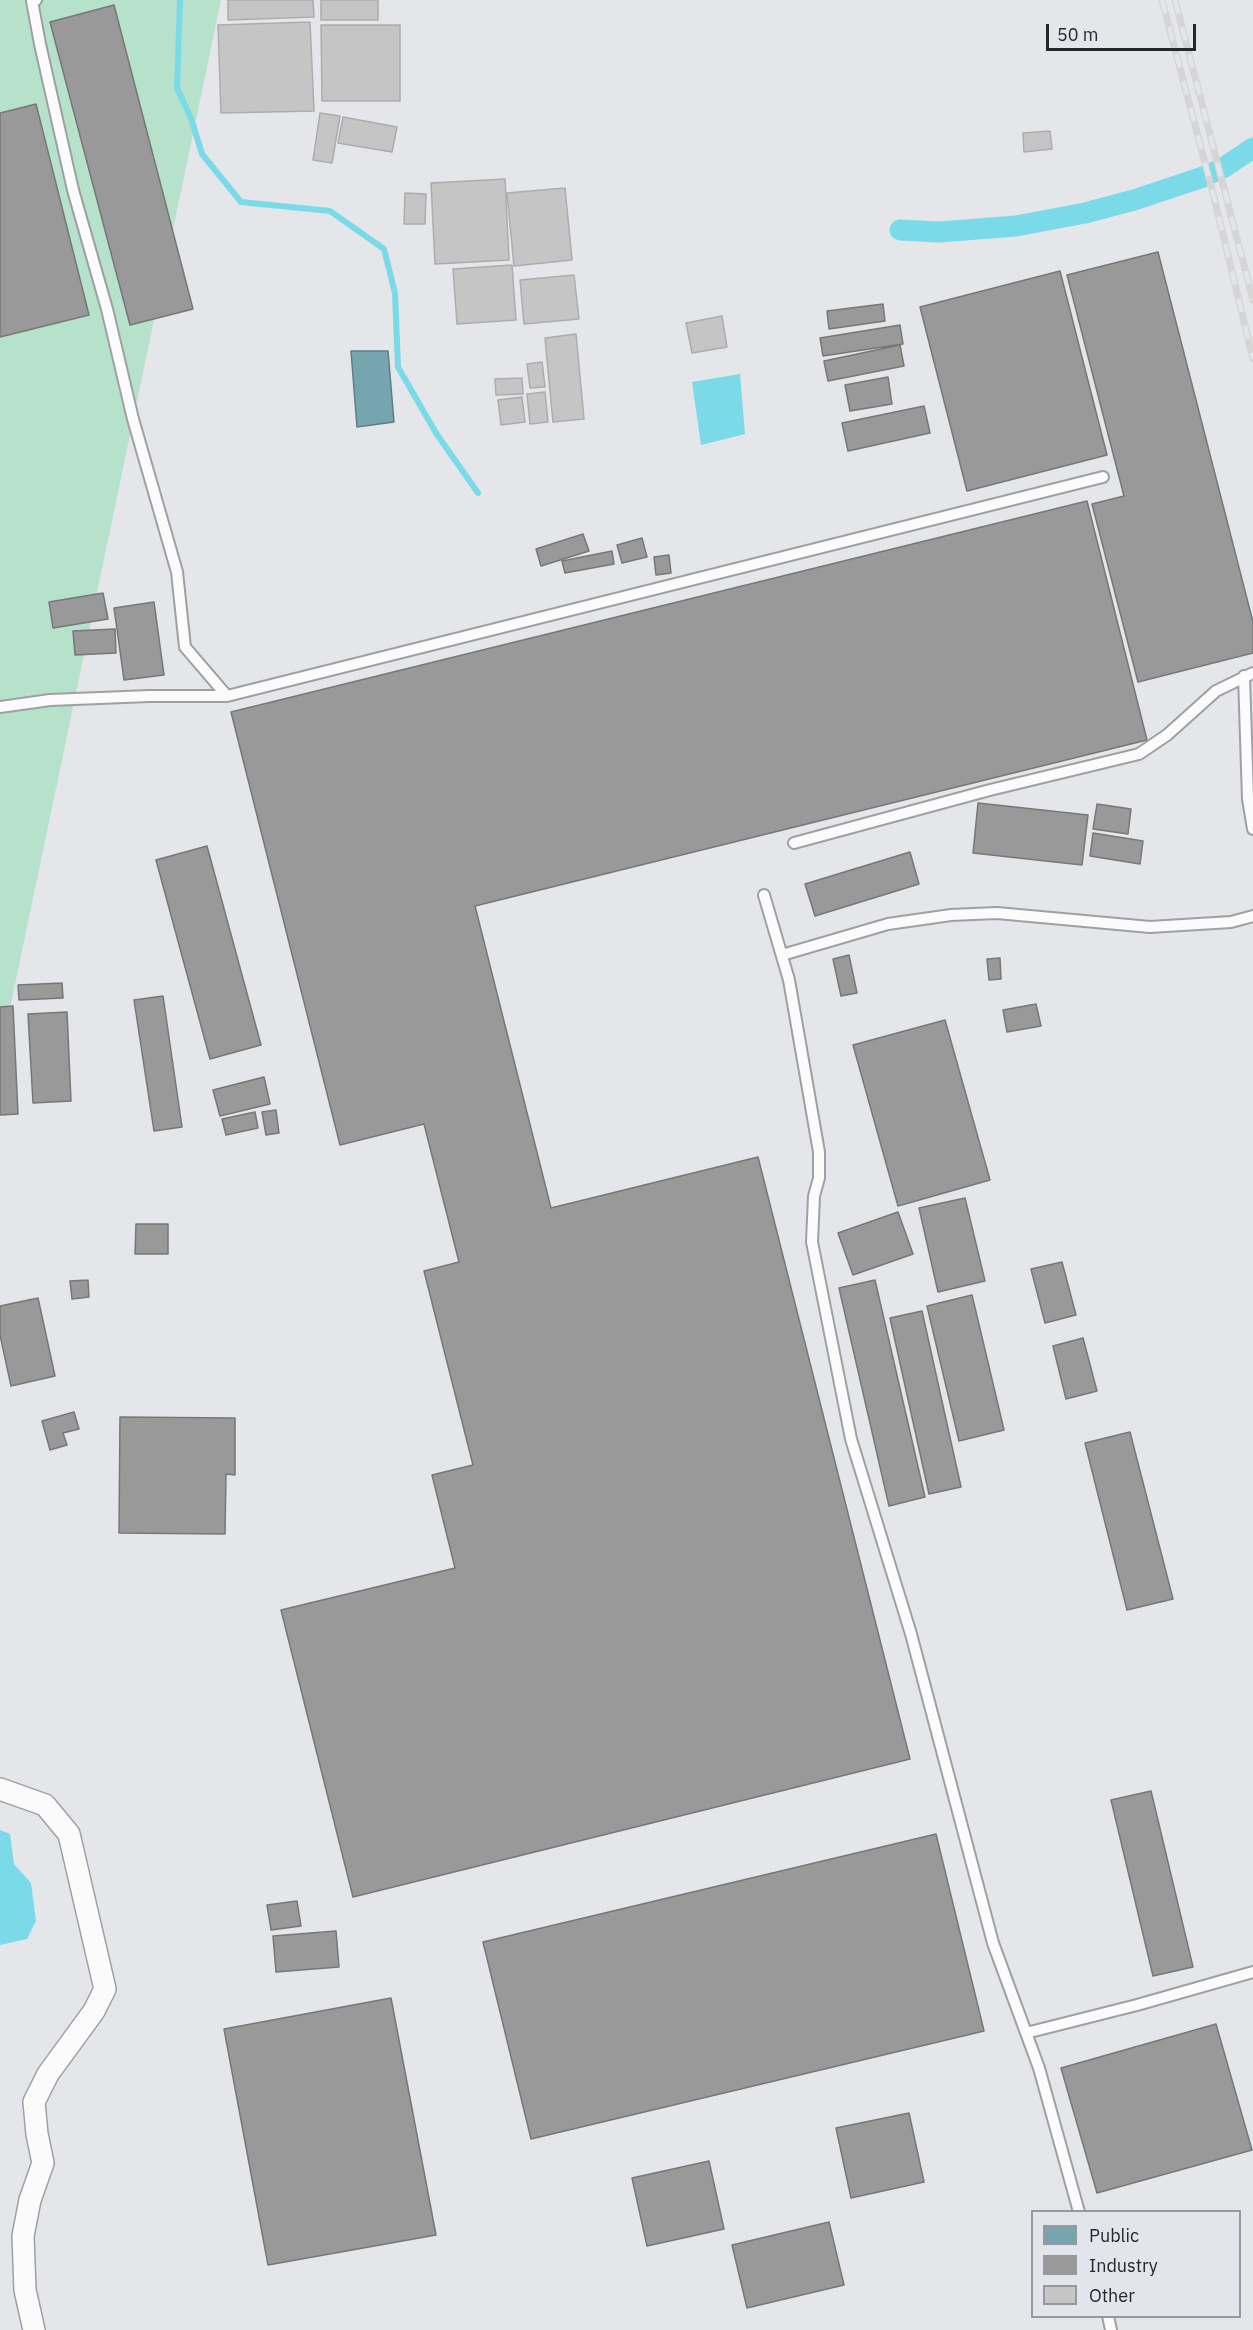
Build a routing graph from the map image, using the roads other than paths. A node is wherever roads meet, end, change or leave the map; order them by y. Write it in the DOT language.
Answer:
graph roads {
  1 [pos="36,0"];
  2 [pos="1103,477"];
  3 [pos="1249,674"];
  4 [pos="227,696"];
  5 [pos="0,707"];
  6 [pos="1253,830"];
  7 [pos="794,843"];
  8 [pos="764,895"];
  9 [pos="1253,916"];
  10 [pos="782,955"];
  11 [pos="0,1789"];
  12 [pos="1253,1972"];
  13 [pos="1026,2033"];
  14 [pos="1079,2210"];
  15 [pos="34,2330"];
  1 -- 4 [label="lane"];
  2 -- 4 [label="lane"];
  3 -- 6 [label="lane"];
  3 -- 7 [label="lane"];
  4 -- 5 [label="lane"];
  8 -- 10 [label="lane"];
  9 -- 10 [label="lane"];
  10 -- 13 [label="lane"];
  11 -- 15 [label="street"];
  12 -- 13 [label="lane"];
  13 -- 14 [label="lane"];
}
